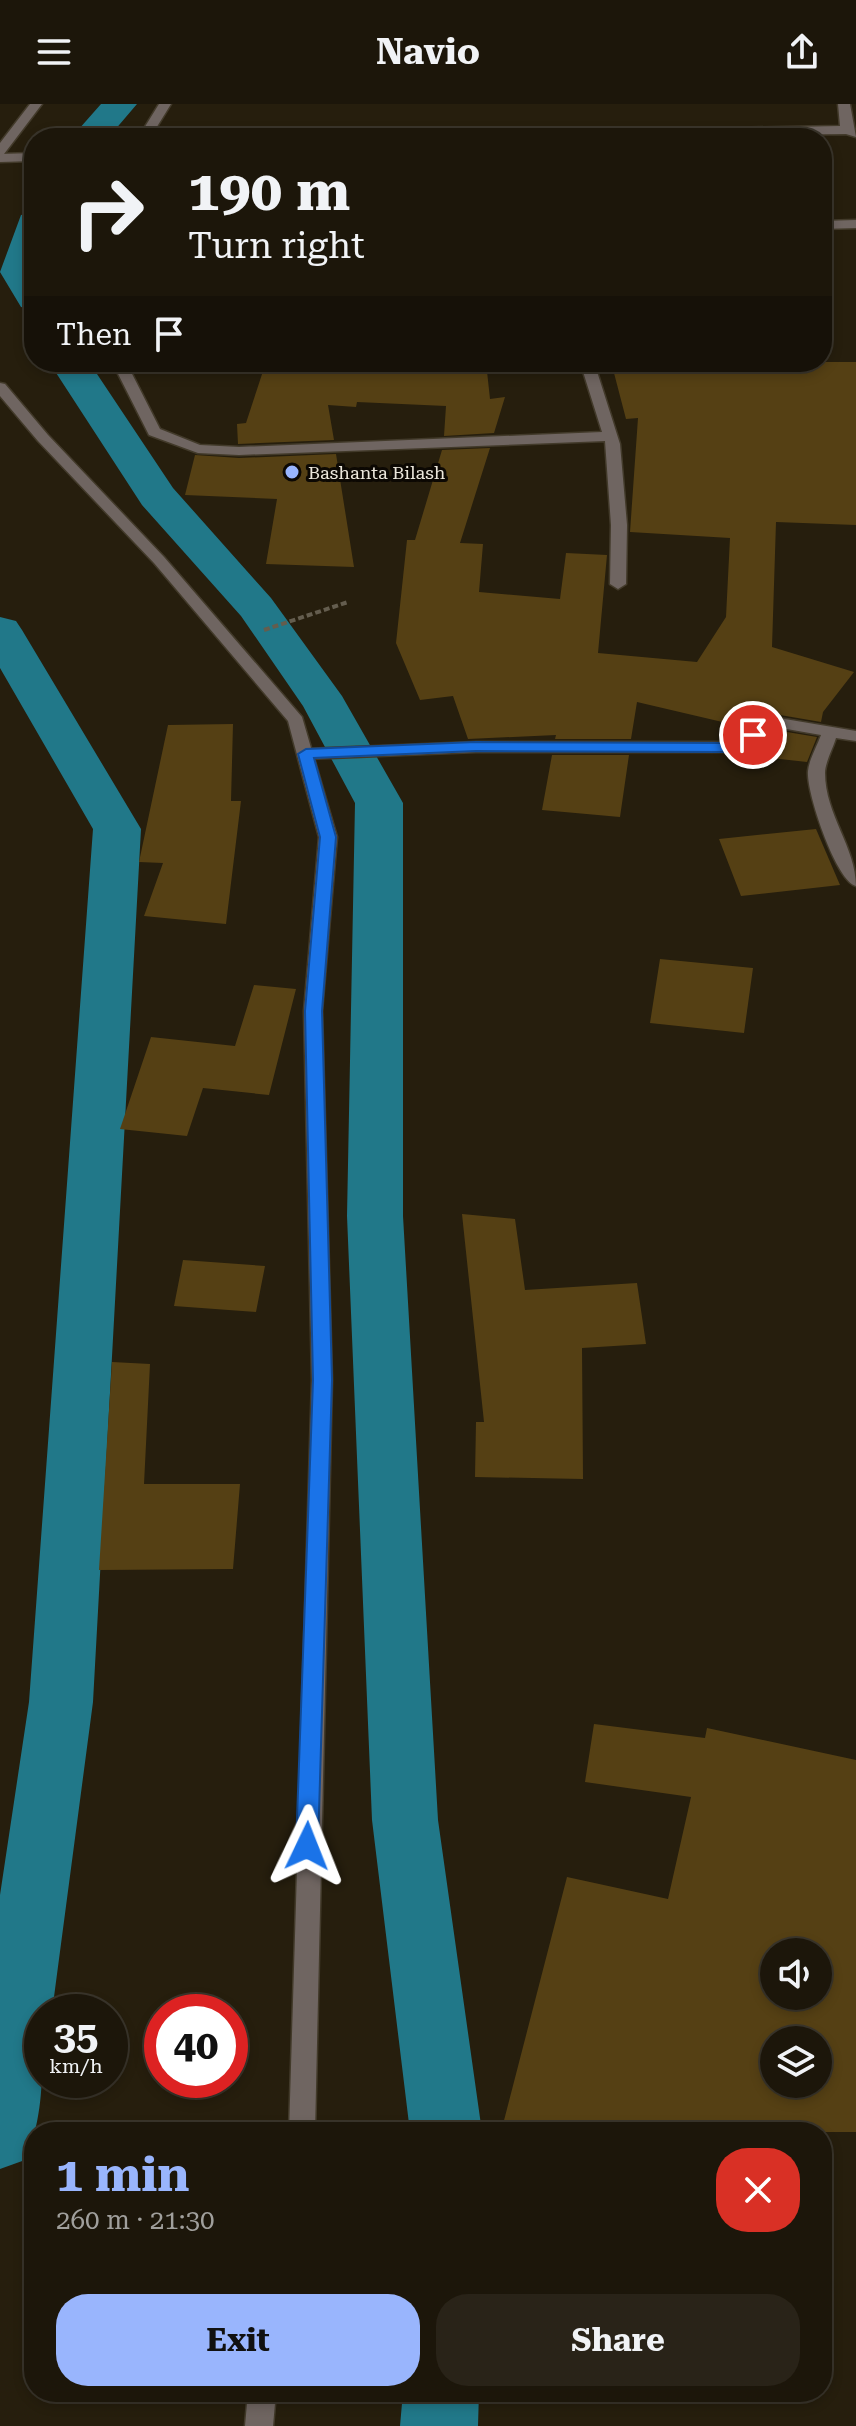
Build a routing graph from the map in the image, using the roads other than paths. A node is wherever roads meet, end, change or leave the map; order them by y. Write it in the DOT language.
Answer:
graph roads {
  1 [pos="36,104"];
  2 [pos="165,104"];
  3 [pos="844,104"];
  4 [pos="150,128"];
  5 [pos="851,131"];
  6 [pos="0,151"];
  7 [pos="24,157"];
  8 [pos="0,158"];
  9 [pos="856,224"];
  10 [pos="832,225"];
  11 [pos="124,372"];
  12 [pos="590,372"];
  13 [pos="0,387"];
  14 [pos="611,436"];
  15 [pos="618,584"];
  16 [pos="830,732"];
  17 [pos="856,736"];
  18 [pos="306,754"];
  19 [pos="856,881"];
  20 [pos="302,2122"];
  21 [pos="261,2402"];
  22 [pos="259,2426"];
  1 -- 6 [label="street"];
  2 -- 4 [label="street"];
  3 -- 5 [label="street"];
  7 -- 8 [label="street"];
  9 -- 10 [label="street"];
  11 -- 14 [label="street"];
  12 -- 14 [label="street"];
  13 -- 18 [label="street"];
  14 -- 15 [label="street"];
  16 -- 17 [label="street"];
  16 -- 18 [label="street"];
  16 -- 19 [label="street"];
  18 -- 20 [label="street"];
  21 -- 22 [label="street"];
}
